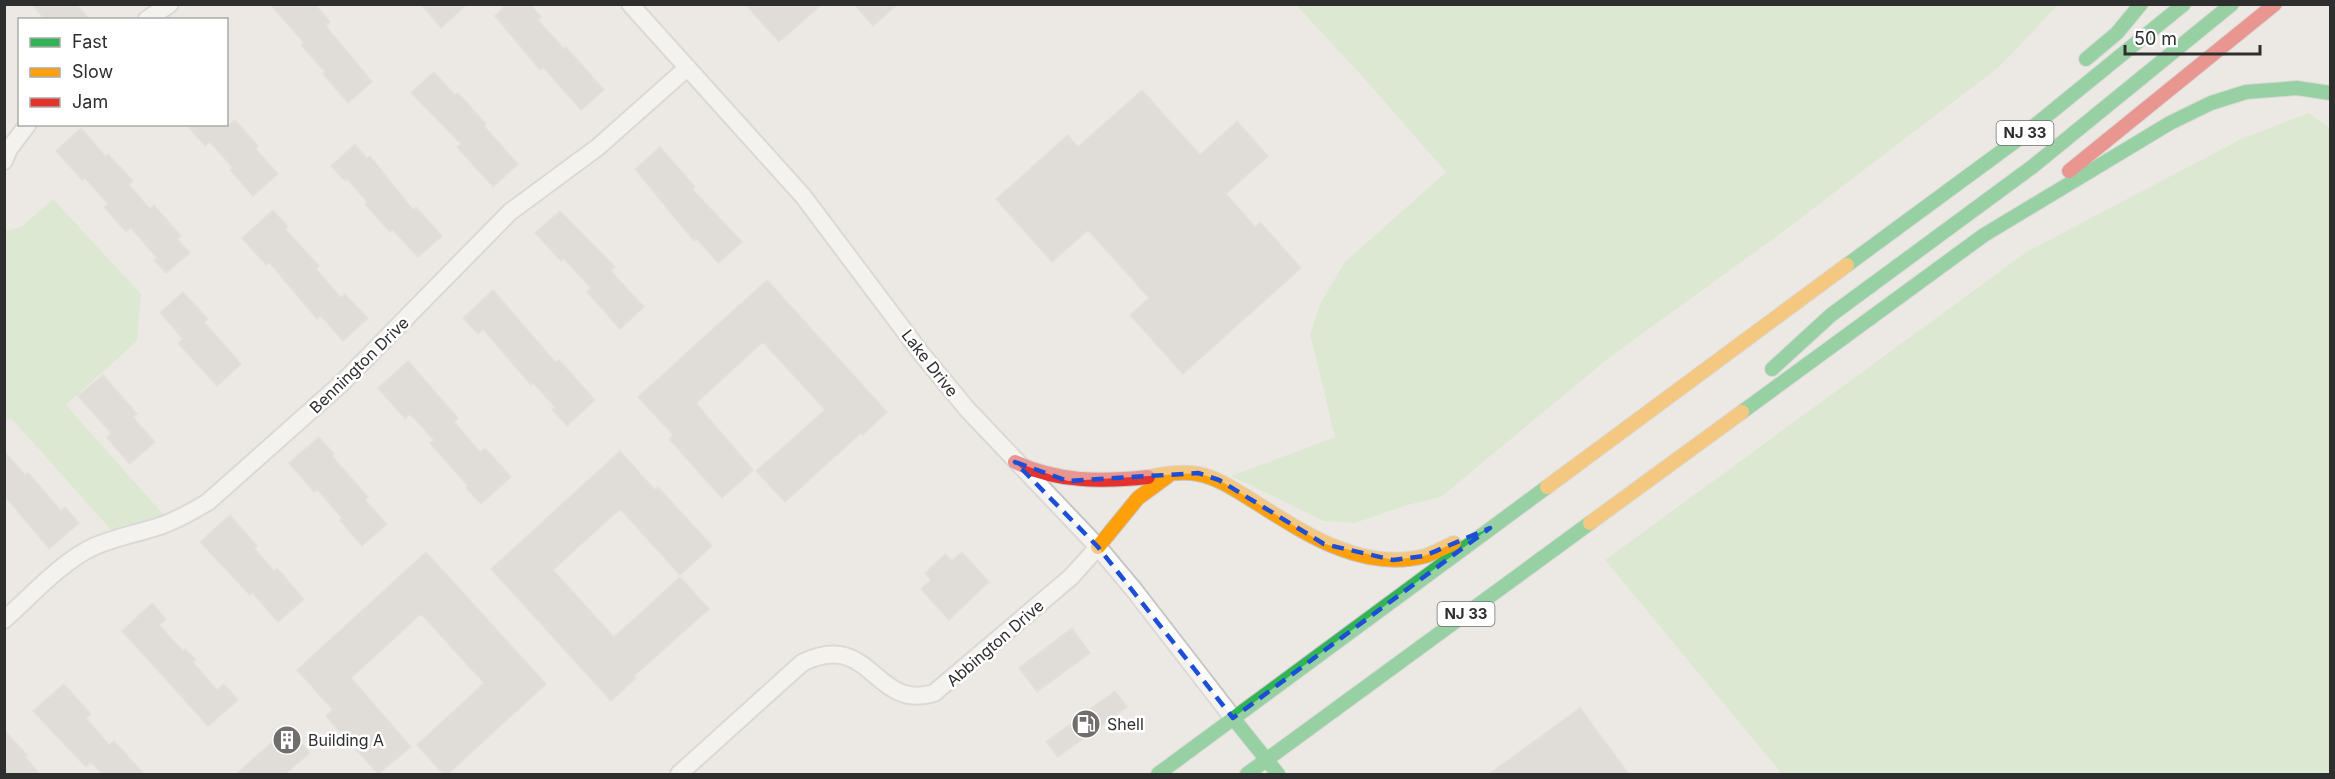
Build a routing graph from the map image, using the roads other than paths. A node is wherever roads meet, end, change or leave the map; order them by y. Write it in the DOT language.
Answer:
graph roads {
  1 [pos="170,4"];
  2 [pos="630,4"];
  3 [pos="2142,4"];
  4 [pos="2184,4"];
  5 [pos="2232,4"];
  6 [pos="2275,4"];
  7 [pos="149,18"];
  8 [pos="2079,65"];
  9 [pos="687,68"];
  10 [pos="2331,93"];
  11 [pos="26,126"];
  12 [pos="4,161"];
  13 [pos="1942,178"];
  14 [pos="1984,235"];
  15 [pos="1861,255"];
  16 [pos="1015,462"];
  17 [pos="1664,468"];
  18 [pos="1174,473"];
  19 [pos="1490,528"];
  20 [pos="1098,547"];
  21 [pos="4,620"];
  22 [pos="1233,718"];
  23 [pos="1268,760"];
  24 [pos="679,774"];
  25 [pos="1158,774"];
  26 [pos="1247,774"];
  27 [pos="1278,774"];
  1 -- 7 [label="street"];
  2 -- 9 [label="street, Lake Drive"];
  3 -- 8 [label="main road"];
  4 -- 15 [label="main road, NJ 33"];
  5 -- 17 [label="main road"];
  6 -- 14 [label="main road, NJ 33"];
  9 -- 16 [label="street, Lake Drive"];
  9 -- 21 [label="street, Bennington Drive"];
  10 -- 14 [label="main road"];
  11 -- 12 [label="street"];
  13 -- 15 [label="main road"];
  14 -- 17 [label="main road, NJ 33"];
  15 -- 19 [label="main road, NJ 33"];
  16 -- 18 [label="main road"];
  16 -- 20 [label="street, Lake Drive"];
  17 -- 23 [label="main road, NJ 33"];
  18 -- 19 [label="main road"];
  18 -- 20 [label="main road"];
  19 -- 22 [label="main road, NJ 33"];
  20 -- 22 [label="street, Lake Drive"];
  20 -- 24 [label="street, Abbington Drive"];
  22 -- 23 [label="main road"];
  22 -- 25 [label="main road, NJ 33"];
  23 -- 26 [label="main road, NJ 33"];
  23 -- 27 [label="main road"];
}
